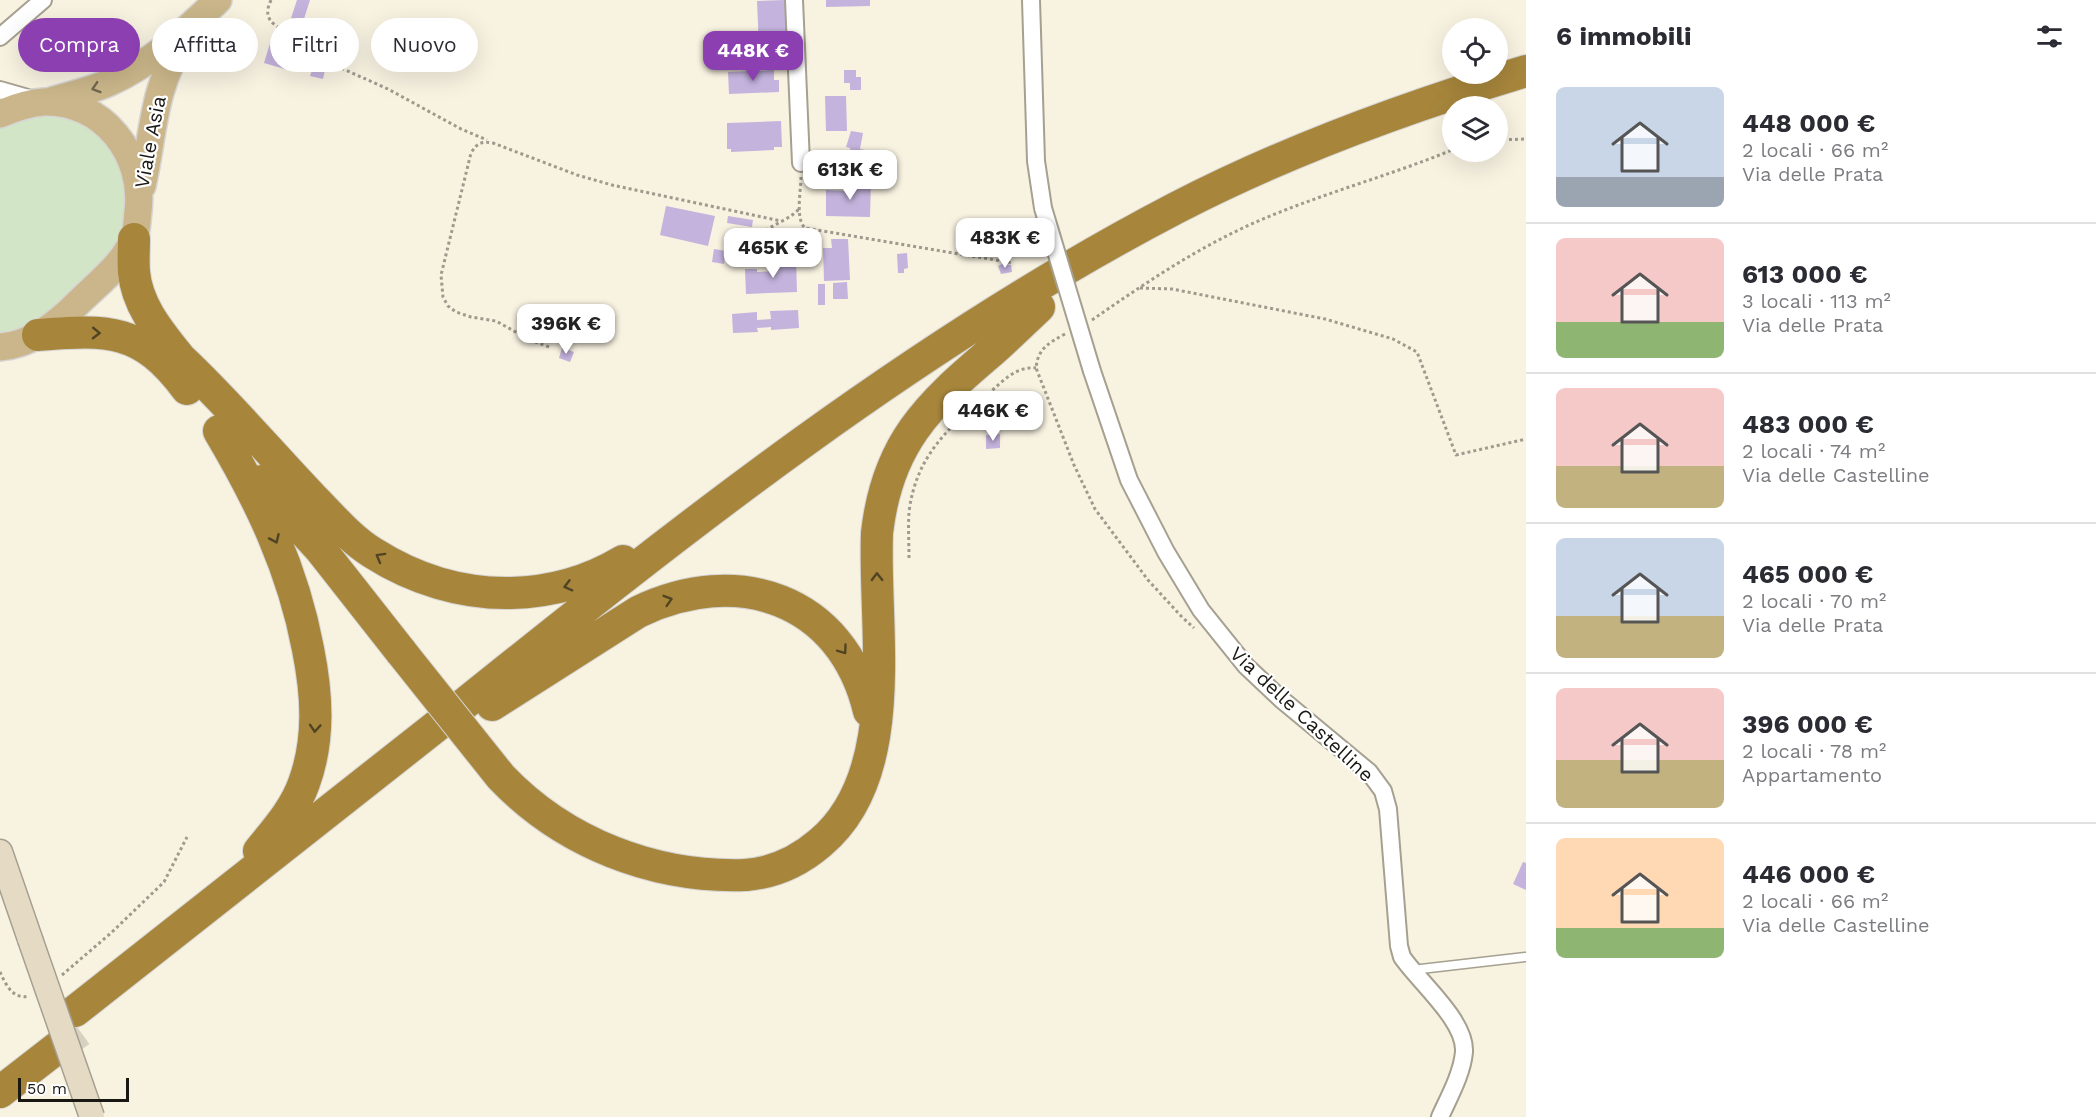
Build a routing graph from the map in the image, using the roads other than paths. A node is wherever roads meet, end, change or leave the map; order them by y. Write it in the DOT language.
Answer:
graph roads {
  1 [pos="43,0"];
  2 [pos="218,0"];
  3 [pos="794,0"];
  4 [pos="1031,0"];
  5 [pos="199,18"];
  6 [pos="0,37"];
  7 [pos="152,58"];
  8 [pos="1526,71"];
  9 [pos="167,72"];
  10 [pos="0,90"];
  11 [pos="1526,90"];
  12 [pos="1505,96"];
  13 [pos="46,102"];
  14 [pos="0,114"];
  15 [pos="1442,117"];
  16 [pos="801,163"];
  17 [pos="140,199"];
  18 [pos="134,239"];
  19 [pos="1039,307"];
  20 [pos="38,335"];
  21 [pos="2,348"];
  22 [pos="181,359"];
  23 [pos="219,431"];
  24 [pos="746,485"];
  25 [pos="321,550"];
  26 [pos="492,705"];
  27 [pos="872,740"];
  28 [pos="0,852"];
  29 [pos="201,912"];
  30 [pos="1525,957"];
  31 [pos="1411,970"];
  32 [pos="68,1028"];
  33 [pos="0,1070"];
  34 [pos="0,1092"];
  35 [pos="92,1117"];
  36 [pos="1440,1117"];
  1 -- 6 [label="street"];
  2 -- 5 [label="main road, Viale Asia"];
  3 -- 16 [label="street"];
  4 -- 31 [label="street, Via delle Castelline, bridge"];
  7 -- 13 [label="main road, Viale Asia, one-way"];
  8 -- 24 [label="highway"];
  9 -- 17 [label="main road, Viale Asia"];
  10 -- 13 [label="street"];
  11 -- 12 [label="highway"];
  13 -- 14 [label="main road, Viale Asia"];
  13 -- 17 [label="main road"];
  15 -- 19 [label="highway"];
  17 -- 18 [label="main road, Viale Asia"];
  18 -- 20 [label="main road"];
  18 -- 22 [label="highway"];
  19 -- 26 [label="highway"];
  27 -- 19 [label="highway, one-way"];
  20 -- 21 [label="main road"];
  20 -- 23 [label="highway, one-way"];
  24 -- 22 [label="highway, one-way"];
  22 -- 25 [label="highway"];
  23 -- 25 [label="highway"];
  23 -- 29 [label="highway, one-way"];
  24 -- 29 [label="highway"];
  25 -- 27 [label="highway, bridge"];
  26 -- 27 [label="highway, one-way"];
  26 -- 32 [label="highway"];
  28 -- 35 [label="main road, bridge"];
  29 -- 32 [label="highway"];
  30 -- 31 [label="lane"];
  31 -- 36 [label="street, Via delle Castelline"];
  32 -- 33 [label="highway"];
  32 -- 34 [label="highway"];
}
